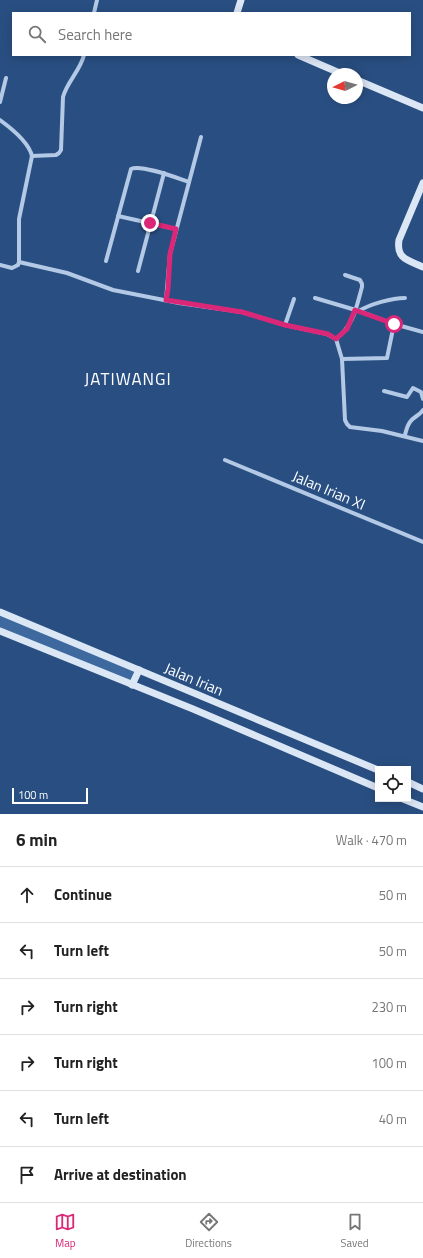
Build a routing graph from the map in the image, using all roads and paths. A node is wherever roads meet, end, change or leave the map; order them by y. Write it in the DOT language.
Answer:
graph roads {
  1 [pos="98,0"];
  2 [pos="241,0"];
  3 [pos="94,12"];
  4 [pos="237,12"];
  5 [pos="84,56"];
  6 [pos="300,56"];
  7 [pos="328,68"];
  8 [pos="6,78"];
  9 [pos="363,83"];
  10 [pos="2,102"];
  11 [pos="423,108"];
  12 [pos="0,120"];
  13 [pos="202,137"];
  14 [pos="32,156"];
  15 [pos="164,173"];
  16 [pos="189,182"];
  17 [pos="423,183"];
  18 [pos="118,216"];
  19 [pos="150,223"];
  20 [pos="176,229"];
  21 [pos="106,261"];
  22 [pos="19,262"];
  23 [pos="0,265"];
  24 [pos="423,267"];
  25 [pos="138,271"];
  26 [pos="345,275"];
  27 [pos="315,298"];
  28 [pos="405,298"];
  29 [pos="294,299"];
  30 [pos="166,300"];
  31 [pos="357,310"];
  32 [pos="394,324"];
  33 [pos="285,325"];
  34 [pos="423,332"];
  35 [pos="336,339"];
  36 [pos="342,359"];
  37 [pos="384,391"];
  38 [pos="423,399"];
  39 [pos="423,410"];
  40 [pos="404,435"];
  41 [pos="423,440"];
  42 [pos="225,460"];
  43 [pos="423,542"];
  44 [pos="0,612"];
  45 [pos="0,631"];
  46 [pos="139,670"];
  47 [pos="132,685"];
  48 [pos="375,769"];
  49 [pos="411,783"];
  50 [pos="375,787"];
  51 [pos="423,789"];
  52 [pos="410,802"];
  53 [pos="423,808"];
  1 -- 3 [label="street"];
  2 -- 4 [label="street"];
  5 -- 14 [label="street"];
  6 -- 7 [label="street"];
  8 -- 10 [label="street"];
  9 -- 11 [label="street"];
  12 -- 14 [label="street"];
  13 -- 16 [label="street"];
  14 -- 22 [label="street"];
  15 -- 16 [label="street"];
  15 -- 18 [label="street"];
  15 -- 19 [label="street"];
  16 -- 20 [label="street"];
  17 -- 24 [label="street"];
  18 -- 19 [label="street"];
  18 -- 21 [label="street"];
  19 -- 20 [label="street"];
  19 -- 25 [label="street"];
  20 -- 30 [label="street"];
  22 -- 23 [label="street"];
  22 -- 30 [label="street"];
  26 -- 31 [label="street"];
  27 -- 31 [label="street"];
  28 -- 31 [label="street"];
  29 -- 33 [label="street"];
  30 -- 33 [label="street"];
  31 -- 32 [label="street"];
  31 -- 35 [label="street"];
  32 -- 34 [label="street"];
  32 -- 36 [label="street"];
  33 -- 35 [label="street"];
  35 -- 36 [label="street"];
  36 -- 40 [label="street"];
  37 -- 38 [label="street"];
  39 -- 40 [label="street"];
  40 -- 41 [label="street"];
  42 -- 43 [label="street, Jalan Irian XI"];
  44 -- 46 [label="street, Jalan Irian"];
  45 -- 47 [label="street, Jalan Irian"];
  46 -- 47 [label="street"];
  46 -- 48 [label="street, Jalan Irian"];
  47 -- 50 [label="street, Jalan Irian"];
  49 -- 51 [label="street"];
  52 -- 53 [label="street"];
}
